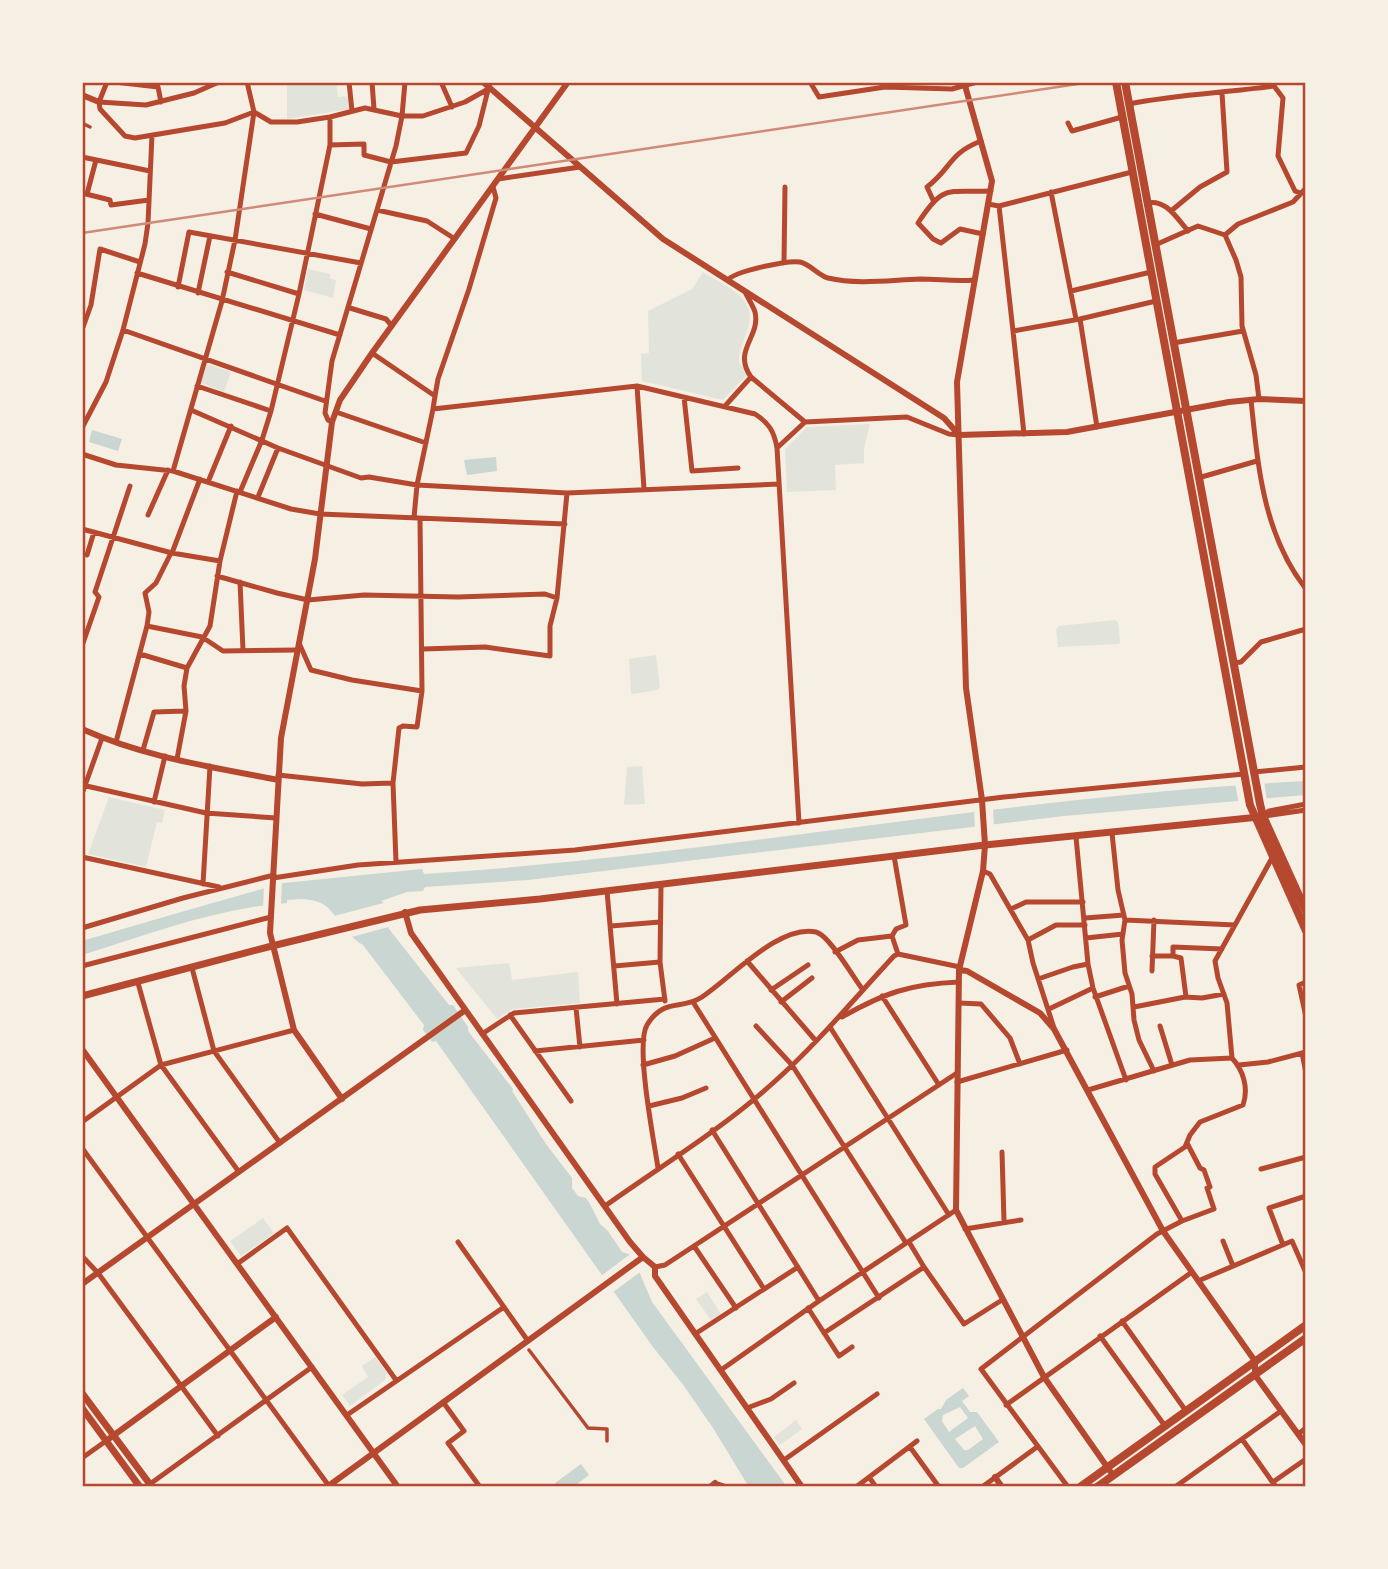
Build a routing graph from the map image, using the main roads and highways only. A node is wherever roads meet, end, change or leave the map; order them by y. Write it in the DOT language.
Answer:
graph roads {
  1 [pos="1116,82"];
  2 [pos="1125,82"];
  3 [pos="1181,410"];
  4 [pos="1228,664"];
  5 [pos="1260,813"];
  6 [pos="1305,906"];
  7 [pos="1306,931"];
  8 [pos="82,996"];
  9 [pos="1306,1325"];
  10 [pos="1305,1342"];
  11 [pos="82,1393"];
  12 [pos="82,1408"];
  13 [pos="1110,1471"];
  14 [pos="151,1485"];
  15 [pos="139,1487"];
  16 [pos="1080,1487"];
  17 [pos="1097,1487"];
  1 -- 3 [label="main road"];
  2 -- 3 [label="main road"];
  3 -- 4 [label="main road"];
  3 -- 4 [label="main road"];
  4 -- 5 [label="main road"];
  4 -- 5 [label="main road"];
  5 -- 6 [label="main road"];
  5 -- 7 [label="main road"];
  5 -- 8 [label="main road"];
  9 -- 13 [label="main road"];
  10 -- 13 [label="main road"];
  11 -- 14 [label="main road"];
  12 -- 15 [label="main road"];
  13 -- 16 [label="main road"];
  13 -- 17 [label="main road"];
}
